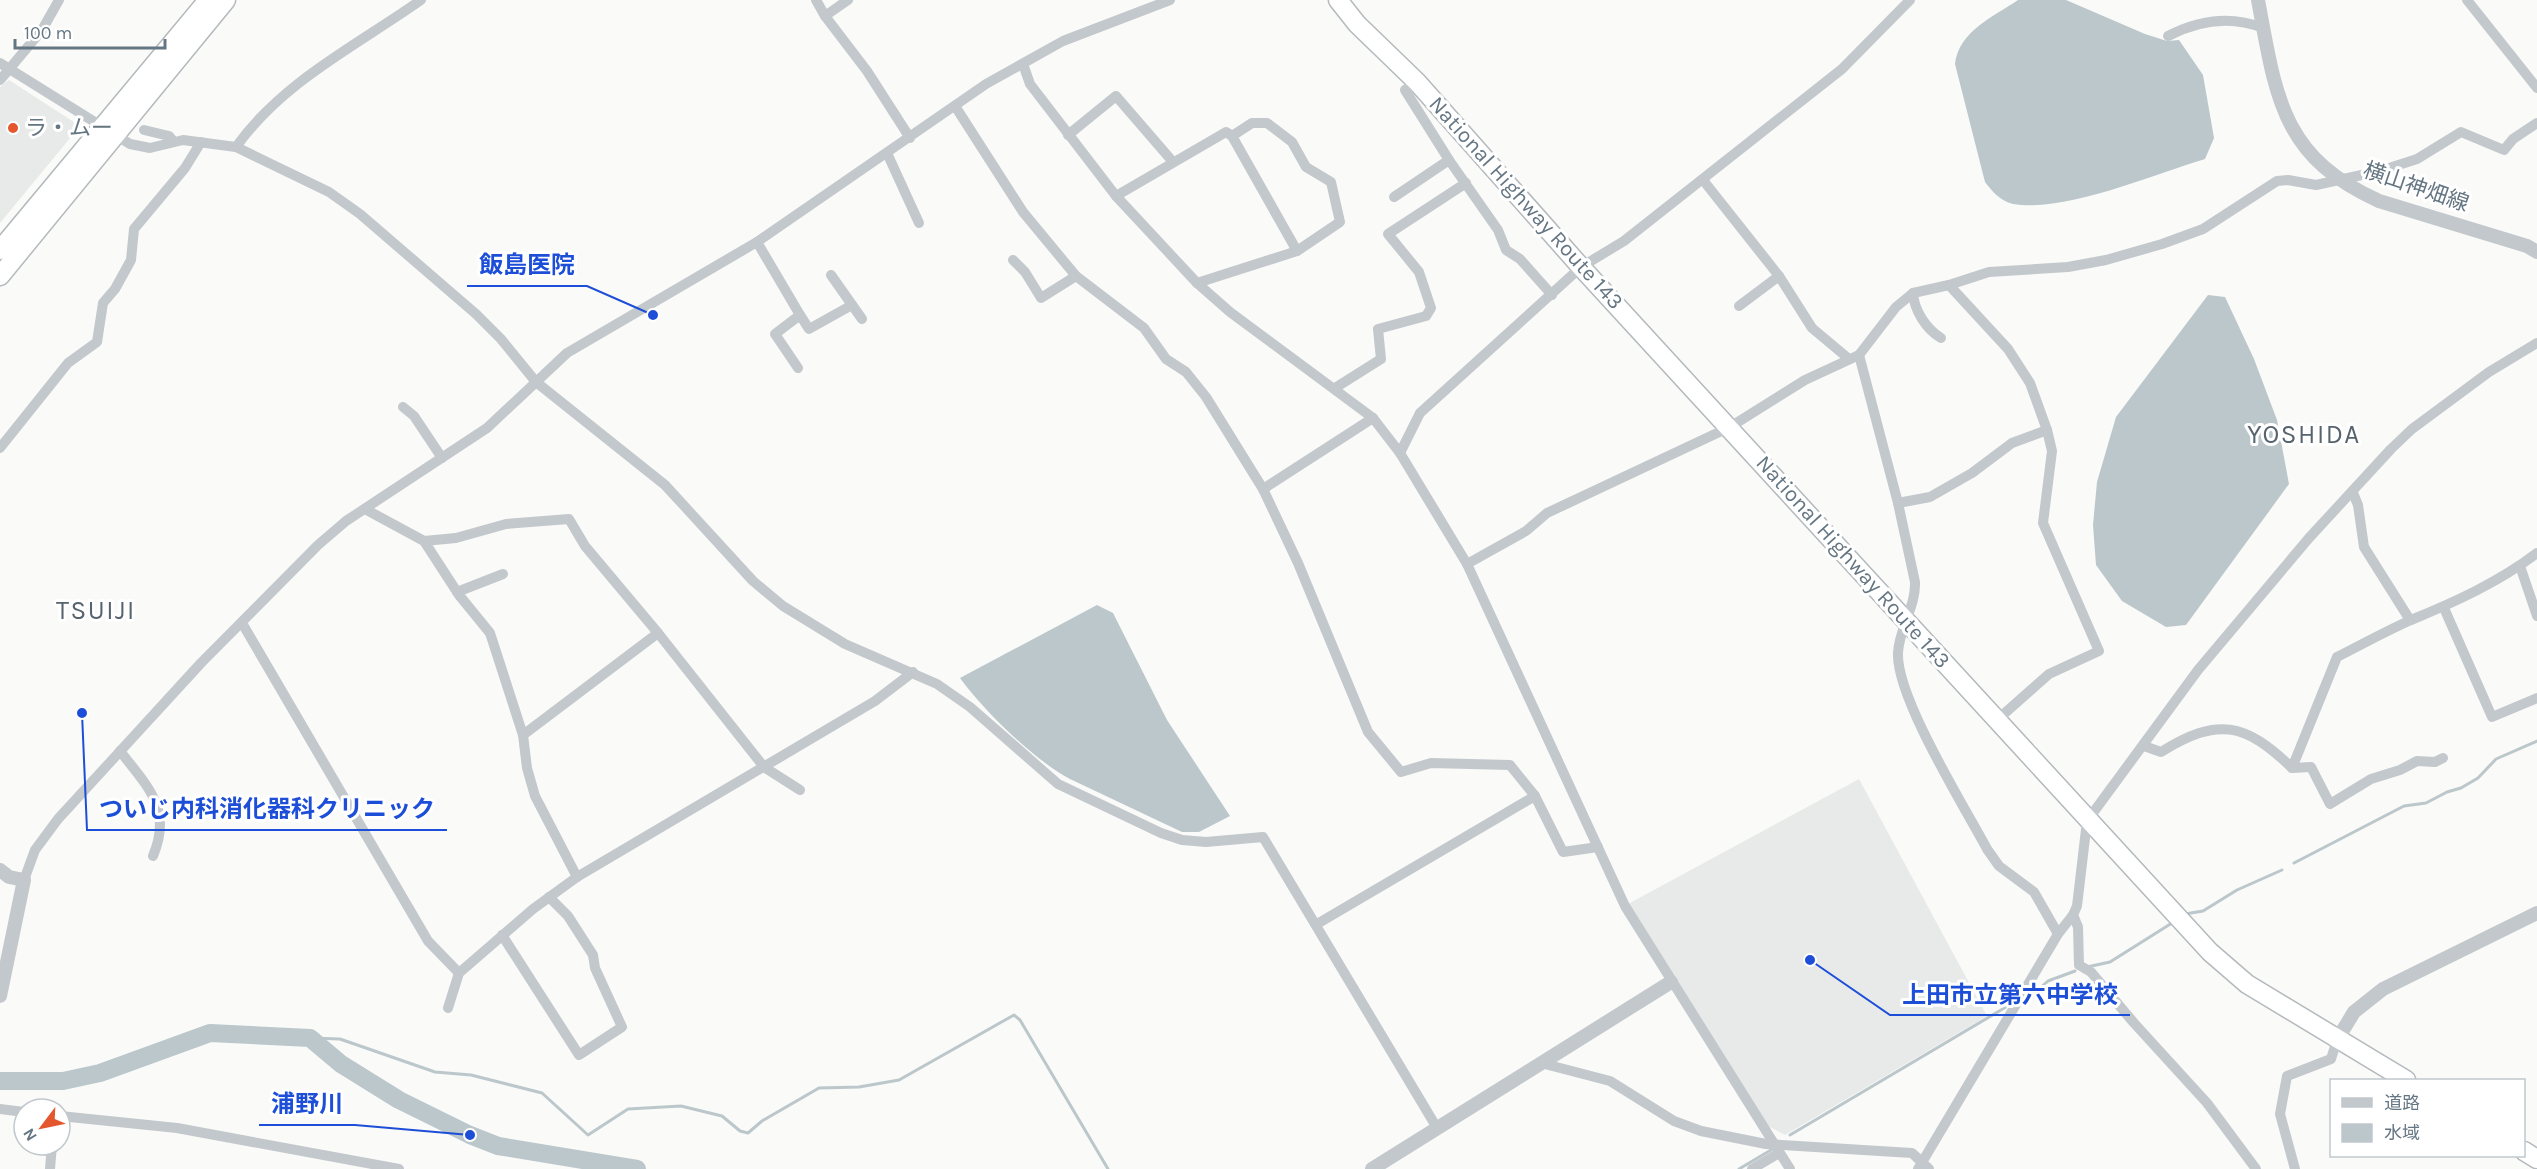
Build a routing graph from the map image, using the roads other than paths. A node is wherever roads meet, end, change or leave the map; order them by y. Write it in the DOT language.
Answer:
graph roads {
  1 [pos="60,0"];
  2 [pos="208,0"];
  3 [pos="226,0"];
  4 [pos="816,0"];
  5 [pos="848,0"];
  6 [pos="1170,0"];
  7 [pos="1338,0"];
  8 [pos="2258,0"];
  9 [pos="2467,0"];
  10 [pos="420,1"];
  11 [pos="1906,1"];
  12 [pos="825,16"];
  13 [pos="2263,28"];
  14 [pos="2168,36"];
  15 [pos="0,63"];
  16 [pos="1023,64"];
  17 [pos="11,69"];
  18 [pos="0,80"];
  19 [pos="1418,82"];
  20 [pos="2537,88"];
  21 [pos="955,106"];
  22 [pos="2537,123"];
  23 [pos="109,130"];
  24 [pos="144,130"];
  25 [pos="1068,135"];
  26 [pos="1232,136"];
  27 [pos="910,138"];
  28 [pos="174,142"];
  29 [pos="201,142"];
  30 [pos="236,147"];
  31 [pos="887,153"];
  32 [pos="1449,160"];
  33 [pos="1173,162"];
  34 [pos="1704,180"];
  35 [pos="2340,181"];
  36 [pos="1466,183"];
  37 [pos="1116,196"];
  38 [pos="1394,197"];
  39 [pos="919,223"];
  40 [pos="757,242"];
  41 [pos="0,250"];
  42 [pos="1297,251"];
  43 [pos="2537,252"];
  44 [pos="1013,260"];
  45 [pos="1581,267"];
  46 [pos="831,275"];
  47 [pos="0,276"];
  48 [pos="1076,276"];
  49 [pos="1779,276"];
  50 [pos="1197,283"];
  51 [pos="1949,285"];
  52 [pos="1912,293"];
  53 [pos="1552,295"];
  54 [pos="852,305"];
  55 [pos="1739,306"];
  56 [pos="800,315"];
  57 [pos="862,319"];
  58 [pos="1941,338"];
  59 [pos="2537,343"];
  60 [pos="1854,357"];
  61 [pos="798,368"];
  62 [pos="536,382"];
  63 [pos="1335,388"];
  64 [pos="402,408"];
  65 [pos="1373,418"];
  66 [pos="1730,427"];
  67 [pos="2047,430"];
  68 [pos="0,448"];
  69 [pos="1400,453"];
  70 [pos="442,458"];
  71 [pos="1263,489"];
  72 [pos="2353,493"];
  73 [pos="1898,503"];
  74 [pos="365,509"];
  75 [pos="424,541"];
  76 [pos="2537,553"];
  77 [pos="1467,564"];
  78 [pos="2520,566"];
  79 [pos="503,574"];
  80 [pos="457,592"];
  81 [pos="2444,608"];
  82 [pos="2537,616"];
  83 [pos="2410,620"];
  84 [pos="1907,622"];
  85 [pos="242,623"];
  86 [pos="658,633"];
  87 [pos="913,672"];
  88 [pos="2537,698"];
  89 [pos="1997,720"];
  90 [pos="523,735"];
  91 [pos="2144,747"];
  92 [pos="120,751"];
  93 [pos="2443,758"];
  94 [pos="764,767"];
  95 [pos="2292,768"];
  96 [pos="800,790"];
  97 [pos="1535,796"];
  98 [pos="2087,820"];
  99 [pos="1598,847"];
  100 [pos="153,856"];
  101 [pos="3,877"];
  102 [pos="577,877"];
  103 [pos="24,880"];
  104 [pos="549,897"];
  105 [pos="2537,913"];
  106 [pos="2073,915"];
  107 [pos="1317,924"];
  108 [pos="2058,934"];
  109 [pos="501,935"];
  110 [pos="459,973"];
  111 [pos="1671,982"];
  112 [pos="0,996"];
  113 [pos="448,1008"];
  114 [pos="2337,1040"];
  115 [pos="1541,1063"];
  116 [pos="2404,1079"];
  117 [pos="72,1117"];
  118 [pos="1437,1128"];
  119 [pos="1776,1149"];
  120 [pos="1923,1166"];
  121 [pos="399,1169"];
  122 [pos="1372,1169"];
  123 [pos="1752,1169"];
  124 [pos="1790,1169"];
  125 [pos="2256,1169"];
  126 [pos="2295,1169"];
  1 -- 17 [label="street"];
  2 -- 23 [label="highway"];
  3 -- 23 [label="highway"];
  4 -- 12 [label="street"];
  5 -- 12 [label="street"];
  6 -- 16 [label="street"];
  7 -- 19 [label="highway, National Highway Route 143"];
  8 -- 13 [label="street, 横山神畑線"];
  9 -- 20 [label="street"];
  10 -- 30 [label="street"];
  11 -- 34 [label="street"];
  12 -- 27 [label="street"];
  13 -- 14 [label="street"];
  13 -- 35 [label="street, 横山神畑線"];
  15 -- 17 [label="street"];
  16 -- 21 [label="street"];
  16 -- 25 [label="street"];
  17 -- 18 [label="street"];
  17 -- 23 [label="street"];
  19 -- 32 [label="street"];
  19 -- 45 [label="highway, National Highway Route 143"];
  21 -- 27 [label="street"];
  21 -- 48 [label="street"];
  22 -- 35 [label="street"];
  23 -- 28 [label="street"];
  23 -- 41 [label="highway"];
  23 -- 47 [label="highway"];
  24 -- 28 [label="street"];
  25 -- 33 [label="street"];
  25 -- 37 [label="street"];
  26 -- 33 [label="street"];
  26 -- 42 [label="street"];
  26 -- 42 [label="street"];
  27 -- 31 [label="street"];
  28 -- 29 [label="street"];
  29 -- 30 [label="street"];
  29 -- 68 [label="street"];
  30 -- 62 [label="street"];
  31 -- 39 [label="street"];
  31 -- 40 [label="street"];
  32 -- 36 [label="street"];
  32 -- 38 [label="street"];
  33 -- 37 [label="street"];
  34 -- 45 [label="street"];
  34 -- 49 [label="street"];
  35 -- 43 [label="street, 横山神畑線"];
  35 -- 51 [label="street"];
  36 -- 53 [label="street"];
  36 -- 63 [label="street"];
  37 -- 50 [label="street"];
  40 -- 56 [label="street"];
  40 -- 62 [label="street"];
  42 -- 50 [label="street"];
  44 -- 48 [label="street"];
  45 -- 53 [label="street"];
  45 -- 66 [label="highway, National Highway Route 143"];
  46 -- 54 [label="street"];
  48 -- 71 [label="street"];
  49 -- 55 [label="street"];
  49 -- 60 [label="street"];
  50 -- 63 [label="street"];
  51 -- 52 [label="street"];
  51 -- 67 [label="street"];
  52 -- 58 [label="street"];
  52 -- 60 [label="street"];
  53 -- 69 [label="street"];
  54 -- 56 [label="street"];
  54 -- 57 [label="street"];
  56 -- 61 [label="street"];
  59 -- 72 [label="street"];
  60 -- 66 [label="street"];
  60 -- 73 [label="street"];
  62 -- 70 [label="street"];
  62 -- 87 [label="street"];
  63 -- 65 [label="street"];
  64 -- 70 [label="street"];
  65 -- 69 [label="street"];
  65 -- 71 [label="street"];
  66 -- 77 [label="street"];
  66 -- 84 [label="highway, National Highway Route 143"];
  67 -- 73 [label="street"];
  67 -- 89 [label="street"];
  69 -- 77 [label="street"];
  70 -- 74 [label="street"];
  71 -- 97 [label="street"];
  72 -- 83 [label="street"];
  72 -- 91 [label="street"];
  73 -- 84 [label="street"];
  74 -- 75 [label="street"];
  74 -- 85 [label="street"];
  75 -- 80 [label="street"];
  75 -- 86 [label="street"];
  76 -- 78 [label="street"];
  77 -- 99 [label="street"];
  78 -- 81 [label="street"];
  78 -- 82 [label="street"];
  79 -- 80 [label="street"];
  80 -- 90 [label="street"];
  81 -- 83 [label="street"];
  81 -- 88 [label="street"];
  83 -- 95 [label="street"];
  84 -- 89 [label="highway, National Highway Route 143"];
  84 -- 108 [label="street"];
  85 -- 92 [label="street"];
  85 -- 110 [label="street"];
  86 -- 90 [label="street"];
  86 -- 94 [label="street"];
  87 -- 94 [label="street"];
  87 -- 107 [label="street"];
  89 -- 98 [label="highway, National Highway Route 143"];
  90 -- 102 [label="street"];
  91 -- 95 [label="street"];
  91 -- 98 [label="street"];
  92 -- 100 [label="street"];
  92 -- 103 [label="street"];
  93 -- 95 [label="street"];
  94 -- 96 [label="street"];
  94 -- 102 [label="street"];
  97 -- 99 [label="street"];
  97 -- 107 [label="street"];
  98 -- 106 [label="street"];
  98 -- 114 [label="highway, National Highway Route 143"];
  99 -- 111 [label="street"];
  101 -- 103 [label="street"];
  102 -- 104 [label="street"];
  103 -- 112 [label="street"];
  104 -- 109 [label="street"];
  104 -- 109 [label="street"];
  105 -- 114 [label="street"];
  106 -- 108 [label="street"];
  106 -- 125 [label="street"];
  107 -- 118 [label="street"];
  108 -- 120 [label="street"];
  109 -- 110 [label="street"];
  110 -- 113 [label="street"];
  111 -- 115 [label="street"];
  111 -- 119 [label="street"];
  114 -- 116 [label="highway, National Highway Route 143"];
  114 -- 126 [label="street"];
  115 -- 118 [label="street"];
  115 -- 119 [label="street"];
  117 -- 121 [label="street"];
  118 -- 122 [label="street"];
  119 -- 120 [label="street"];
  119 -- 123 [label="street"];
  119 -- 124 [label="street"];
}
